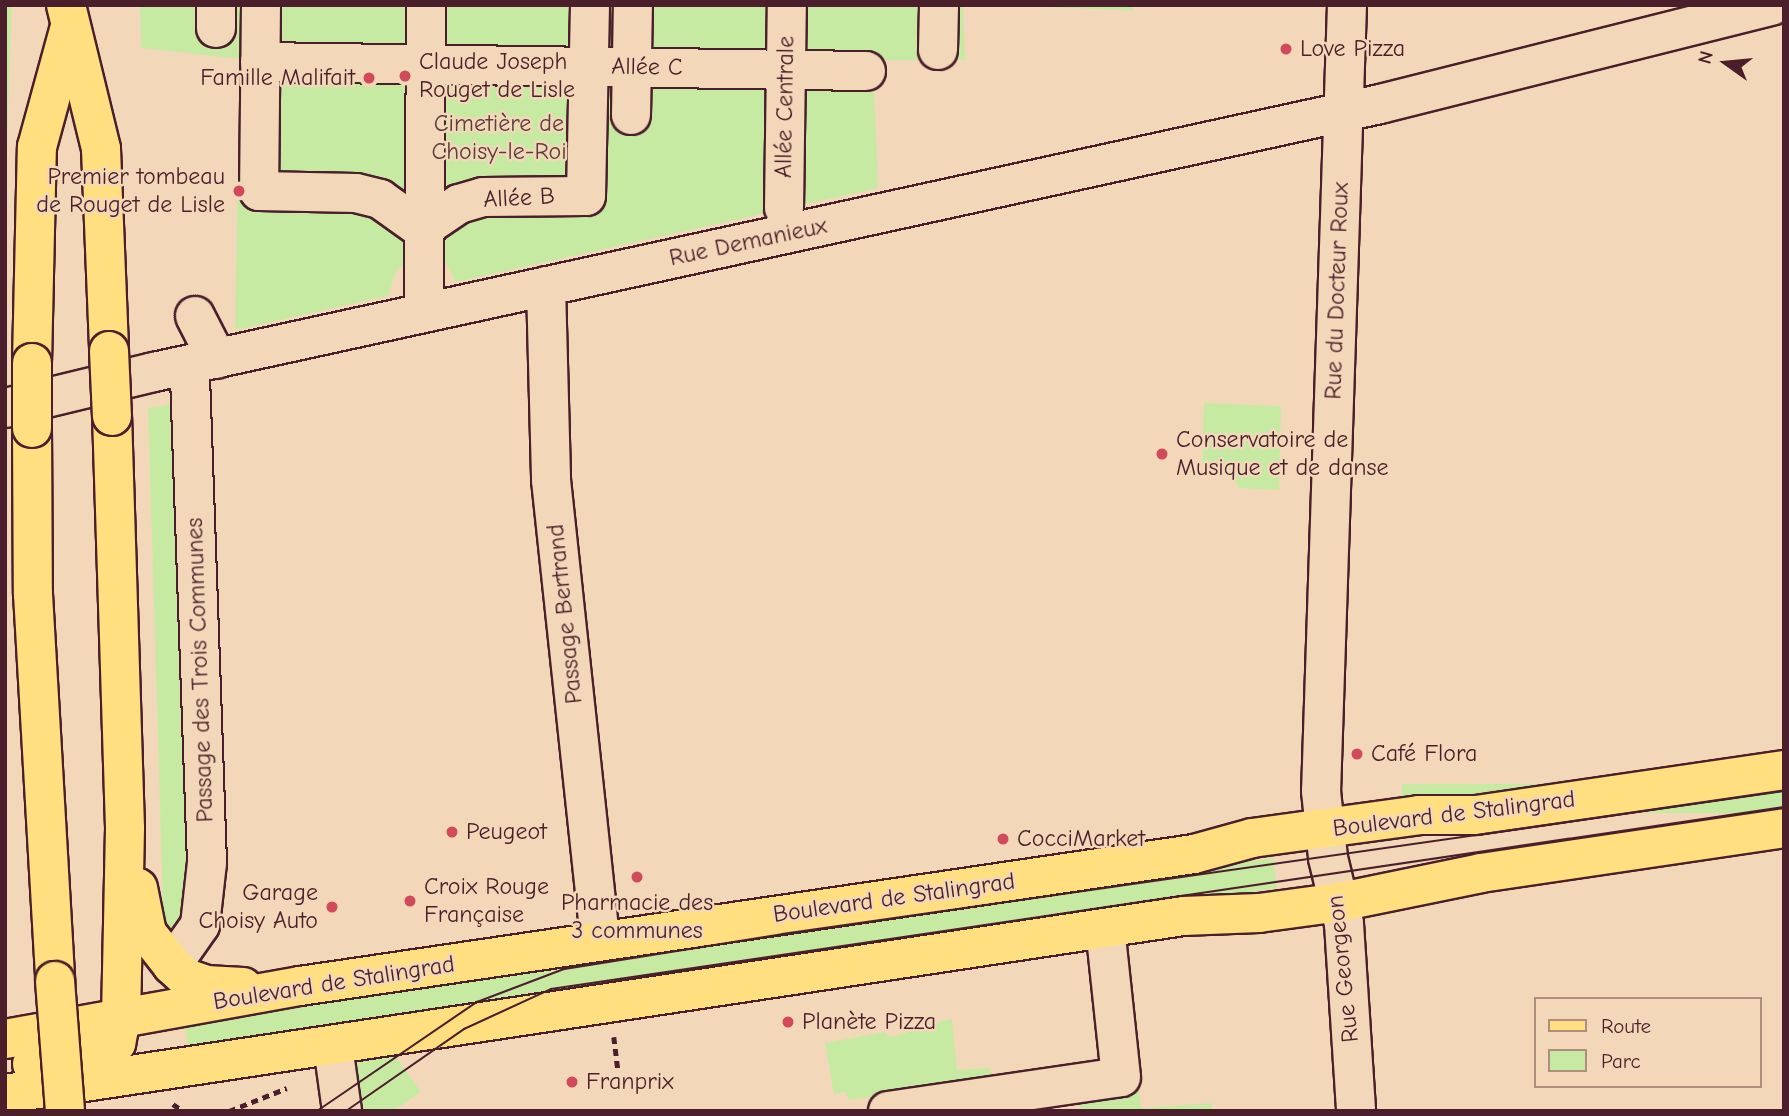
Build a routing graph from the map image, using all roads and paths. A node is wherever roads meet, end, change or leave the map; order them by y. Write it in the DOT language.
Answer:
graph roads {
  1 [pos="261,5"];
  2 [pos="426,5"];
  3 [pos="590,5"];
  4 [pos="633,5"];
  5 [pos="787,5"];
  6 [pos="939,5"];
  7 [pos="1347,5"];
  8 [pos="1773,5"];
  9 [pos="70,12"];
  10 [pos="938,50"];
  11 [pos="260,62"];
  12 [pos="425,64"];
  13 [pos="589,66"];
  14 [pos="632,67"];
  15 [pos="786,70"];
  16 [pos="866,71"];
  17 [pos="1343,111"];
  18 [pos="631,115"];
  19 [pos="784,208"];
  20 [pos="422,229"];
  21 [pos="546,286"];
  22 [pos="424,312"];
  23 [pos="195,316"];
  24 [pos="187,365"];
  25 [pos="19,418"];
  26 [pos="1784,769"];
  27 [pos="125,828"];
  28 [pos="1784,828"];
  29 [pos="1324,829"];
  30 [pos="1340,902"];
  31 [pos="600,941"];
  32 [pos="1106,945"];
  33 [pos="172,965"];
  34 [pos="272,995"];
  35 [pos="121,1019"];
  36 [pos="5,1039"];
  37 [pos="335,1059"];
  38 [pos="5,1068"];
  39 [pos="5,1094"];
  40 [pos="174,1104"];
  41 [pos="65,1111"];
  42 [pos="183,1111"];
  43 [pos="229,1111"];
  44 [pos="342,1111"];
  45 [pos="888,1111"];
  46 [pos="1356,1111"];
  1 -- 11 [label="street"];
  2 -- 12 [label="street"];
  3 -- 13 [label="street"];
  4 -- 14 [label="street"];
  5 -- 15 [label="street, Allée Centrale"];
  6 -- 10 [label="street"];
  7 -- 17 [label="street, Rue du Docteur Roux"];
  8 -- 17 [label="street, Rue Demanieux"];
  9 -- 25 [label="main road, bridge"];
  9 -- 27 [label="main road, bridge"];
  11 -- 12 [label="street, Allée C"];
  11 -- 20 [label="street"];
  12 -- 13 [label="street, Allée C"];
  12 -- 20 [label="street"];
  13 -- 14 [label="street, Allée C"];
  13 -- 20 [label="street, Allée B"];
  14 -- 15 [label="street, Allée C"];
  14 -- 18 [label="street"];
  15 -- 16 [label="street, Allée C"];
  15 -- 19 [label="street, Allée Centrale"];
  17 -- 21 [label="street, Rue Demanieux"];
  17 -- 29 [label="street, Rue du Docteur Roux"];
  20 -- 22 [label="street"];
  21 -- 22 [label="street, Rue Demanieux"];
  21 -- 31 [label="street, Passage Bertrand"];
  22 -- 24 [label="street, Rue Demanieux"];
  23 -- 24 [label="street"];
  24 -- 25 [label="street, Rue Demanieux"];
  24 -- 33 [label="street, Passage des Trois Communes"];
  25 -- 41 [label="main road, bridge"];
  26 -- 29 [label="main road, Boulevard de Stalingrad"];
  27 -- 33 [label="main road"];
  27 -- 35 [label="main road"];
  28 -- 30 [label="main road"];
  29 -- 30 [label="street, Rue Georgeon"];
  29 -- 31 [label="main road, Boulevard de Stalingrad"];
  30 -- 32 [label="main road"];
  30 -- 46 [label="street, Rue Georgeon"];
  31 -- 34 [label="main road, Boulevard de Stalingrad"];
  32 -- 37 [label="main road"];
  32 -- 45 [label="street"];
  33 -- 34 [label="main road"];
  34 -- 35 [label="main road, Boulevard de Stalingrad"];
  35 -- 36 [label="main road, Boulevard de Stalingrad"];
  35 -- 38 [label="main road"];
  37 -- 39 [label="main road"];
  37 -- 43 [label="path"];
  37 -- 44 [label="street"];
  40 -- 42 [label="path"];
}
